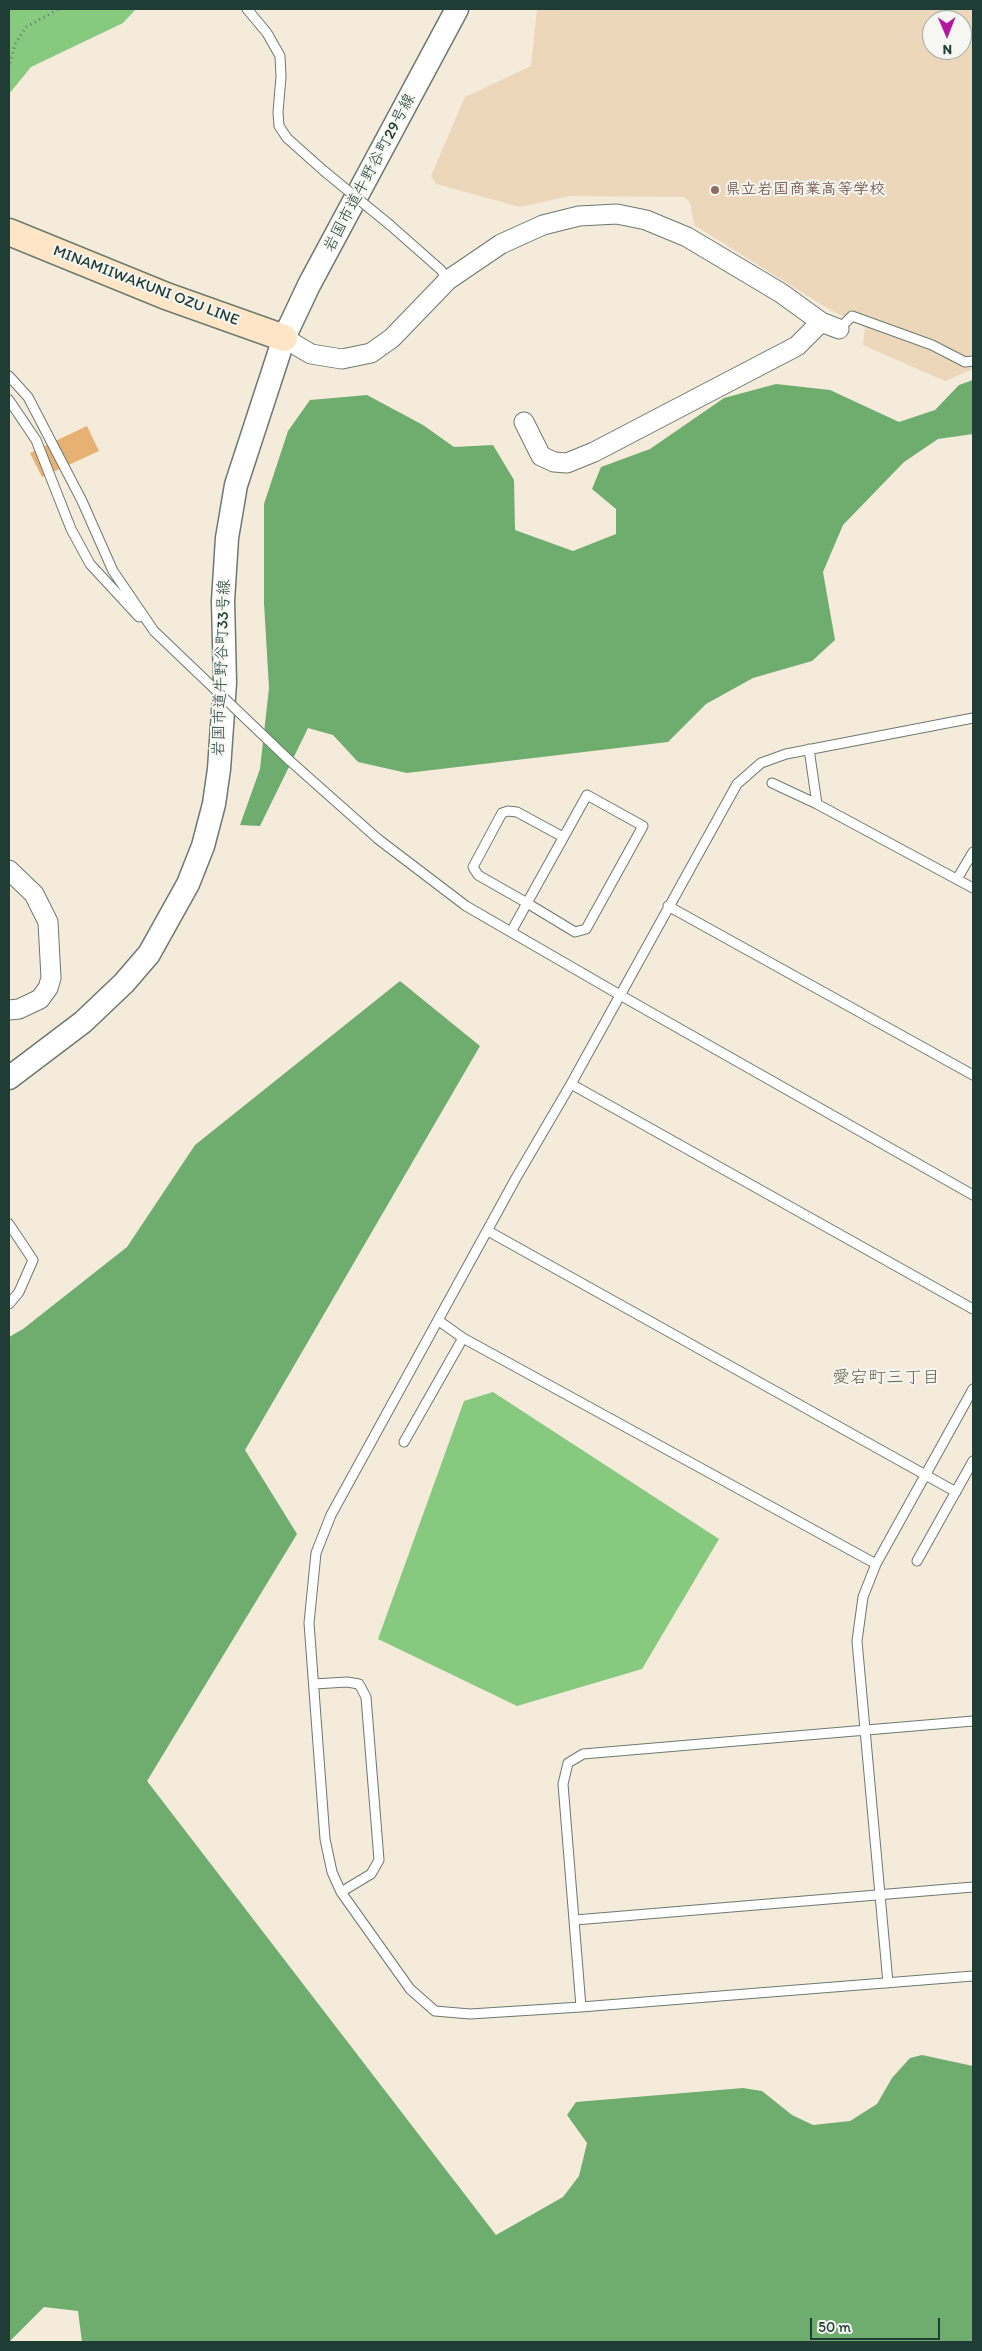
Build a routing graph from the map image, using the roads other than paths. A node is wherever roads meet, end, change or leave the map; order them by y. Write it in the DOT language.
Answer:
graph roads {
  1 [pos="247,9"];
  2 [pos="457,9"];
  3 [pos="9,232"];
  4 [pos="448,280"];
  5 [pos="821,322"];
  6 [pos="840,329"];
  7 [pos="284,338"];
  8 [pos="973,361"];
  9 [pos="9,376"];
  10 [pos="9,400"];
  11 [pos="524,422"];
  12 [pos="154,631"];
  13 [pos="973,718"];
  14 [pos="809,749"];
  15 [pos="772,783"];
  16 [pos="817,804"];
  17 [pos="563,837"];
  18 [pos="973,852"];
  19 [pos="9,870"];
  20 [pos="958,879"];
  21 [pos="973,888"];
  22 [pos="527,903"];
  23 [pos="668,906"];
  24 [pos="511,932"];
  25 [pos="620,995"];
  26 [pos="9,1010"];
  27 [pos="973,1075"];
  28 [pos="9,1078"];
  29 [pos="571,1084"];
  30 [pos="973,1195"];
  31 [pos="9,1224"];
  32 [pos="488,1230"];
  33 [pos="9,1304"];
  34 [pos="973,1309"];
  35 [pos="439,1321"];
  36 [pos="463,1338"];
  37 [pos="973,1389"];
  38 [pos="404,1442"];
  39 [pos="973,1460"];
  40 [pos="924,1476"];
  41 [pos="956,1492"];
  42 [pos="917,1561"];
  43 [pos="876,1564"];
  44 [pos="314,1684"];
  45 [pos="973,1722"];
  46 [pos="867,1731"];
  47 [pos="973,1886"];
  48 [pos="341,1892"];
  49 [pos="880,1894"];
  50 [pos="575,1920"];
  51 [pos="973,1976"];
  52 [pos="888,1983"];
  53 [pos="581,2007"];
  1 -- 4 [label="lane, bridge"];
  2 -- 7 [label="street, 岩国市道牛野谷町29号線"];
  3 -- 7 [label="main road, MINAMIIWAKUNI OZU LINE"];
  4 -- 5 [label="street"];
  4 -- 7 [label="street"];
  5 -- 6 [label="street"];
  5 -- 11 [label="street"];
  6 -- 8 [label="lane"];
  7 -- 28 [label="street, 岩国市道牛野谷町33号線"];
  9 -- 12 [label="lane"];
  10 -- 12 [label="lane"];
  12 -- 24 [label="lane, bridge"];
  13 -- 14 [label="lane"];
  14 -- 16 [label="lane"];
  14 -- 23 [label="lane"];
  15 -- 16 [label="lane"];
  16 -- 20 [label="lane"];
  17 -- 22 [label="lane"];
  17 -- 22 [label="lane"];
  17 -- 22 [label="lane"];
  18 -- 20 [label="lane"];
  19 -- 26 [label="street"];
  20 -- 21 [label="lane"];
  22 -- 24 [label="lane"];
  23 -- 25 [label="lane"];
  23 -- 27 [label="lane"];
  24 -- 25 [label="lane"];
  25 -- 29 [label="lane"];
  25 -- 30 [label="lane"];
  29 -- 32 [label="lane"];
  29 -- 34 [label="lane"];
  31 -- 33 [label="lane"];
  32 -- 35 [label="lane"];
  32 -- 40 [label="lane"];
  35 -- 36 [label="lane"];
  35 -- 44 [label="lane"];
  36 -- 38 [label="lane"];
  36 -- 43 [label="lane"];
  37 -- 40 [label="lane"];
  39 -- 41 [label="lane"];
  40 -- 41 [label="lane"];
  40 -- 43 [label="lane"];
  41 -- 42 [label="lane"];
  43 -- 46 [label="lane"];
  44 -- 48 [label="lane"];
  44 -- 48 [label="lane"];
  45 -- 46 [label="lane"];
  46 -- 49 [label="lane"];
  46 -- 50 [label="lane"];
  47 -- 49 [label="lane"];
  48 -- 53 [label="lane"];
  49 -- 50 [label="lane"];
  49 -- 52 [label="lane"];
  50 -- 53 [label="lane"];
  51 -- 52 [label="lane"];
  52 -- 53 [label="lane"];
}
